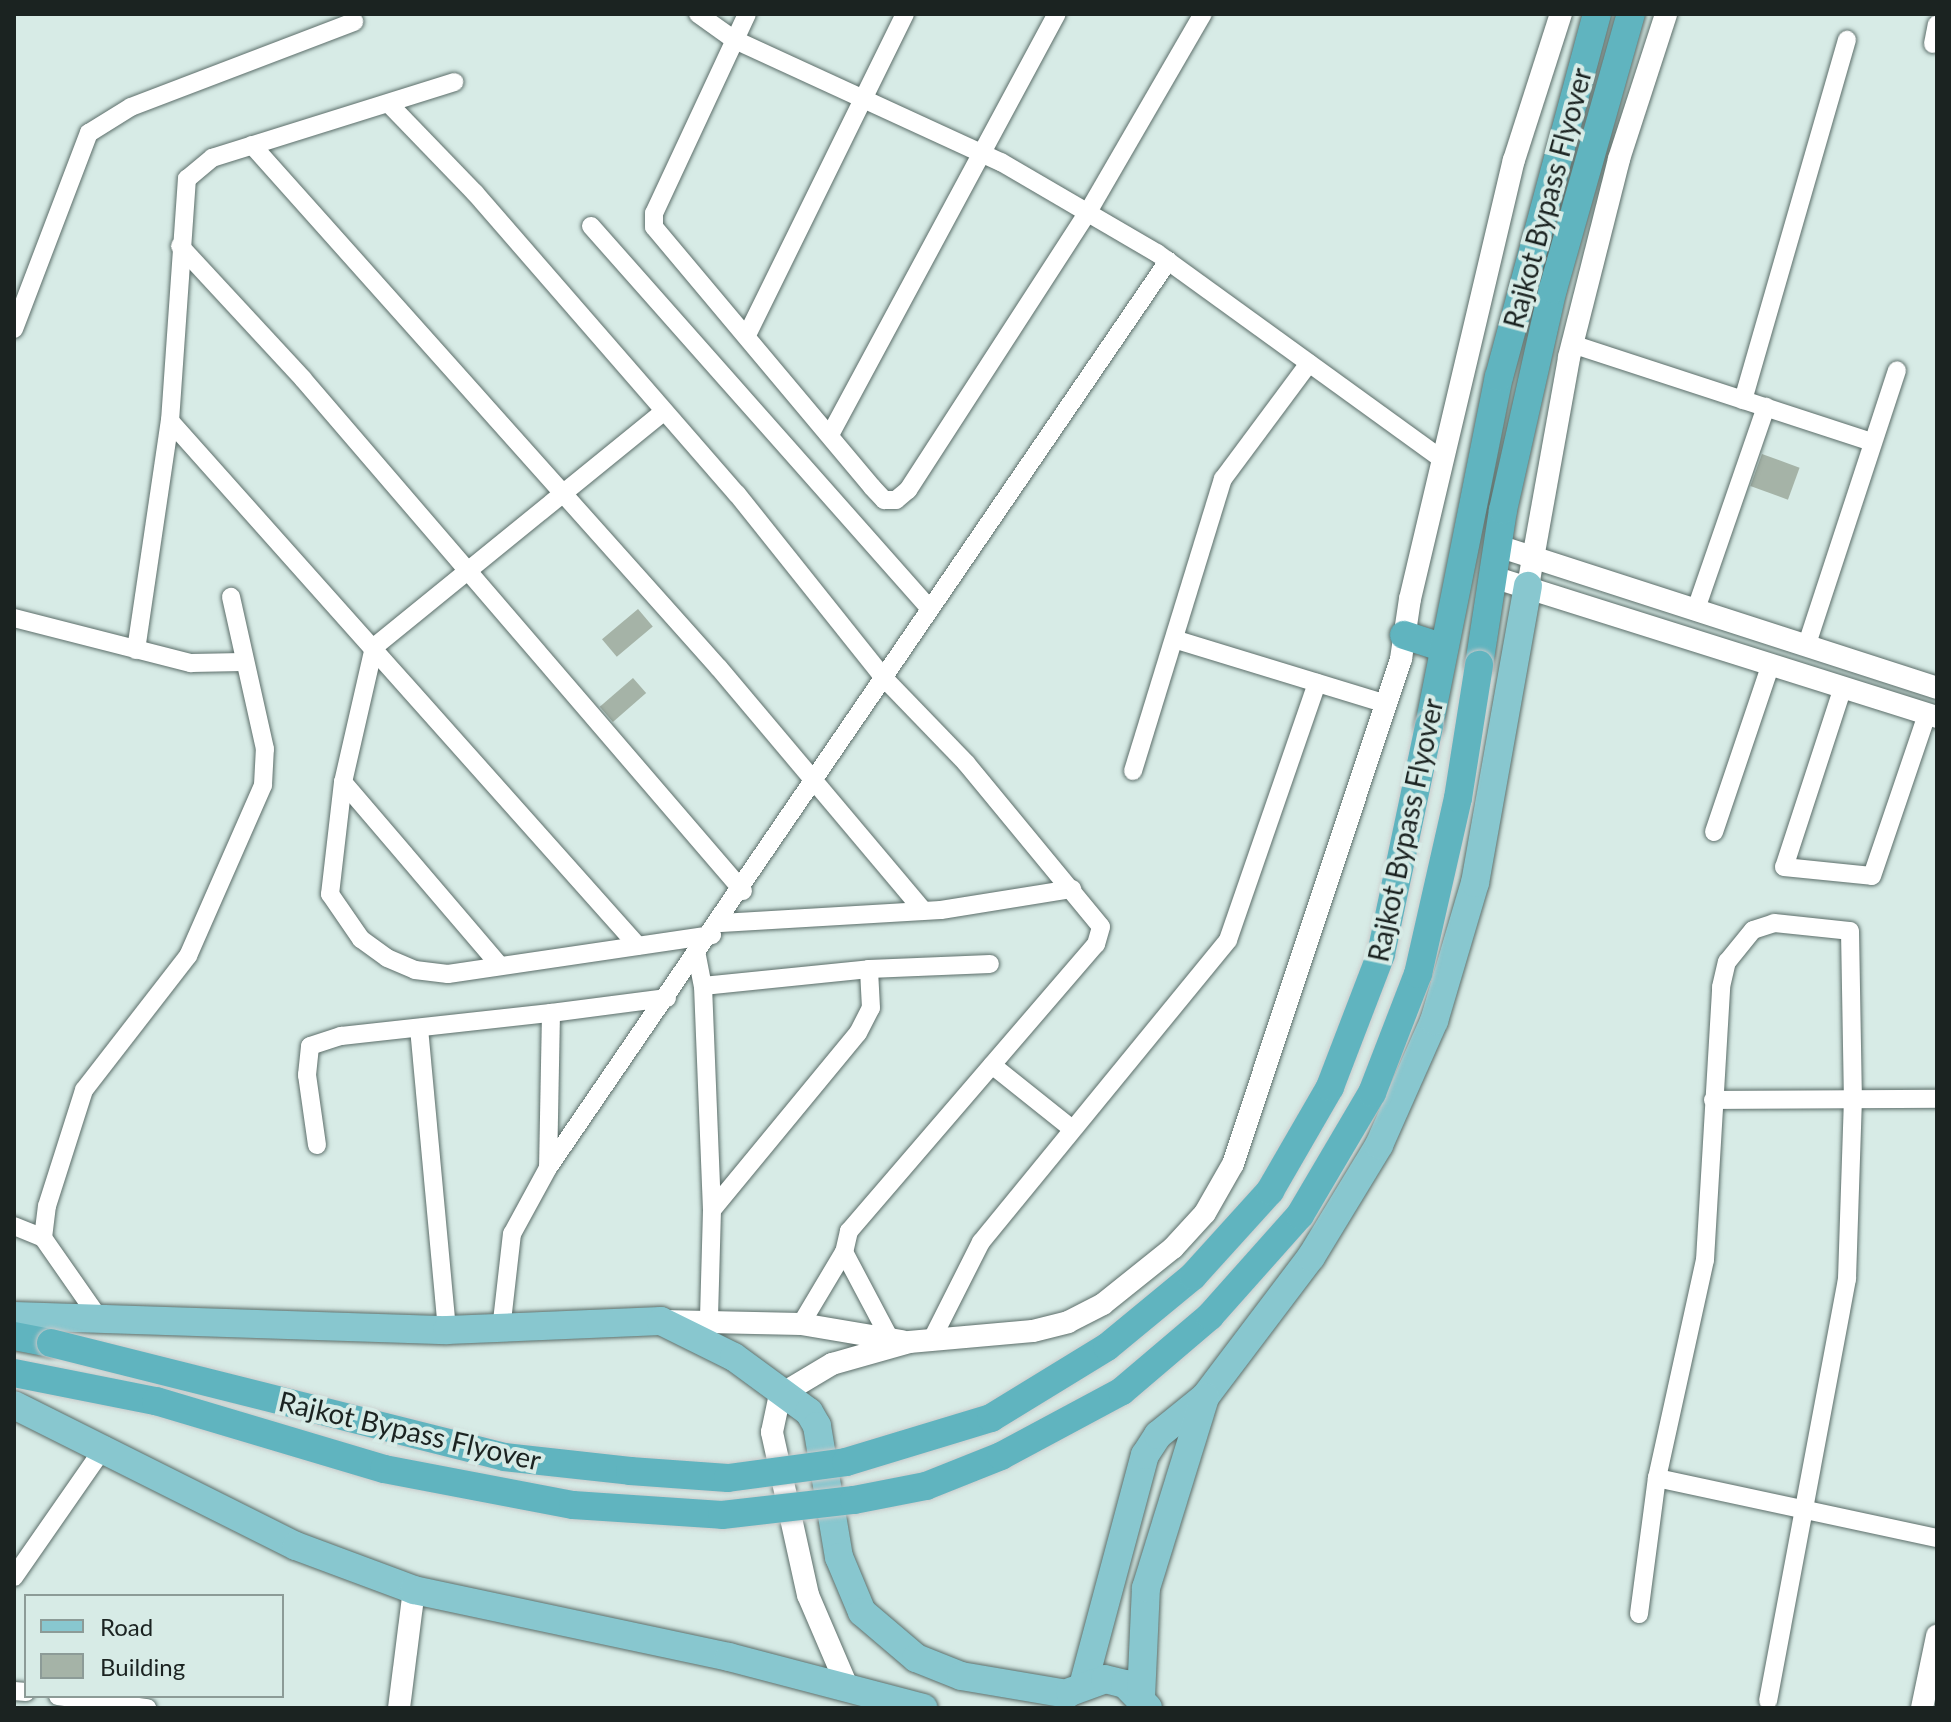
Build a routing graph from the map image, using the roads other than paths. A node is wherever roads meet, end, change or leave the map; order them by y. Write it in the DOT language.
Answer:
graph roads {
  1 [pos="698,14"];
  2 [pos="747,14"];
  3 [pos="905,14"];
  4 [pos="1057,14"];
  5 [pos="1203,14"];
  6 [pos="1561,14"];
  7 [pos="1597,14"];
  8 [pos="1631,14"];
  9 [pos="1666,14"];
  10 [pos="354,22"];
  11 [pos="1937,24"];
  12 [pos="733,39"];
  13 [pos="1847,40"];
  14 [pos="1933,44"];
  15 [pos="454,82"];
  16 [pos="864,99"];
  17 [pos="391,106"];
  18 [pos="252,145"];
  19 [pos="985,154"];
  20 [pos="1088,212"];
  21 [pos="591,226"];
  22 [pos="180,246"];
  23 [pos="1168,261"];
  24 [pos="14,329"];
  25 [pos="748,333"];
  26 [pos="1572,344"];
  27 [pos="1309,363"];
  28 [pos="1897,370"];
  29 [pos="1743,400"];
  30 [pos="1766,407"];
  31 [pos="662,413"];
  32 [pos="170,421"];
  33 [pos="831,433"];
  34 [pos="1872,442"];
  35 [pos="1443,460"];
  36 [pos="561,496"];
  37 [pos="1498,546"];
  38 [pos="1532,557"];
  39 [pos="467,570"];
  40 [pos="1493,577"];
  41 [pos="1528,586"];
  42 [pos="231,597"];
  43 [pos="930,609"];
  44 [pos="1696,609"];
  45 [pos="14,618"];
  46 [pos="1404,635"];
  47 [pos="1177,640"];
  48 [pos="1807,644"];
  49 [pos="374,647"];
  50 [pos="1444,648"];
  51 [pos="136,650"];
  52 [pos="243,662"];
  53 [pos="1771,664"];
  54 [pos="883,677"];
  55 [pos="1317,683"];
  56 [pos="1843,687"];
  57 [pos="1937,688"];
  58 [pos="1386,704"];
  59 [pos="1932,716"];
  60 [pos="1133,771"];
  61 [pos="812,778"];
  62 [pos="343,782"];
  63 [pos="1714,832"];
  64 [pos="1072,889"];
  65 [pos="743,891"];
  66 [pos="923,910"];
  67 [pos="716,929"];
  68 [pos="638,946"];
  69 [pos="697,956"];
  70 [pos="990,964"];
  71 [pos="500,966"];
  72 [pos="869,969"];
  73 [pos="703,986"];
  74 [pos="667,998"];
  75 [pos="551,1013"];
  76 [pos="419,1028"];
  77 [pos="992,1065"];
  78 [pos="1853,1098"];
  79 [pos="1937,1099"];
  80 [pos="1713,1100"];
  81 [pos="1071,1128"];
  82 [pos="317,1145"];
  83 [pos="548,1168"];
  84 [pos="712,1210"];
  85 [pos="14,1226"];
  86 [pos="43,1238"];
  87 [pos="844,1252"];
  88 [pos="14,1316"];
  89 [pos="709,1320"];
  90 [pos="101,1321"];
  91 [pos="661,1321"];
  92 [pos="801,1324"];
  93 [pos="447,1330"];
  94 [pos="501,1330"];
  95 [pos="14,1336"];
  96 [pos="910,1341"];
  97 [pos="14,1373"];
  98 [pos="780,1395"];
  99 [pos="1205,1397"];
  100 [pos="14,1405"];
  101 [pos="105,1446"];
  102 [pos="1657,1478"];
  103 [pos="1803,1510"];
  104 [pos="1937,1538"];
  105 [pos="14,1577"];
  106 [pos="414,1590"];
  107 [pos="1639,1614"];
  108 [pos="1937,1636"];
  109 [pos="847,1686"];
  110 [pos="1070,1695"];
  111 [pos="1928,1695"];
  112 [pos="70,1701"];
  113 [pos="1768,1701"];
  114 [pos="1145,1703"];
  115 [pos="136,1708"];
  116 [pos="147,1708"];
  117 [pos="399,1708"];
  118 [pos="923,1708"];
  1 -- 12 [label="street"];
  2 -- 12 [label="street"];
  3 -- 16 [label="street"];
  4 -- 19 [label="street"];
  5 -- 20 [label="street"];
  6 -- 35 [label="street"];
  7 -- 50 [label="highway, Rajkot Bypass Flyover"];
  8 -- 37 [label="highway, Rajkot Bypass Flyover"];
  9 -- 26 [label="street"];
  10 -- 24 [label="street"];
  11 -- 14 [label="street"];
  12 -- 16 [label="street"];
  12 -- 25 [label="street"];
  13 -- 29 [label="street"];
  15 -- 17 [label="street"];
  16 -- 19 [label="street"];
  16 -- 25 [label="street"];
  17 -- 18 [label="street"];
  17 -- 31 [label="street"];
  18 -- 22 [label="street"];
  18 -- 36 [label="street"];
  19 -- 20 [label="street"];
  19 -- 33 [label="street"];
  20 -- 23 [label="street"];
  20 -- 33 [label="street"];
  21 -- 43 [label="street"];
  22 -- 32 [label="street"];
  22 -- 39 [label="street"];
  23 -- 27 [label="street"];
  23 -- 43 [label="street"];
  25 -- 33 [label="street"];
  26 -- 29 [label="street"];
  26 -- 38 [label="street"];
  27 -- 35 [label="street"];
  27 -- 47 [label="street"];
  28 -- 34 [label="street"];
  29 -- 30 [label="street"];
  30 -- 34 [label="street"];
  30 -- 44 [label="street"];
  31 -- 36 [label="street"];
  31 -- 54 [label="street"];
  32 -- 49 [label="street"];
  32 -- 51 [label="street"];
  34 -- 48 [label="street"];
  35 -- 46 [label="street"];
  36 -- 39 [label="street"];
  36 -- 61 [label="street"];
  37 -- 38 [label="street"];
  37 -- 40 [label="highway, Rajkot Bypass Flyover"];
  38 -- 41 [label="street"];
  38 -- 44 [label="street"];
  39 -- 49 [label="street"];
  39 -- 65 [label="street"];
  40 -- 41 [label="street"];
  40 -- 97 [label="highway, Rajkot Bypass Flyover, bridge"];
  41 -- 53 [label="street"];
  41 -- 99 [label="main road"];
  42 -- 52 [label="street"];
  43 -- 54 [label="street"];
  44 -- 48 [label="street"];
  45 -- 51 [label="street"];
  46 -- 50 [label="highway"];
  46 -- 58 [label="street"];
  47 -- 55 [label="street"];
  47 -- 60 [label="street"];
  48 -- 57 [label="street"];
  49 -- 62 [label="street"];
  49 -- 68 [label="street"];
  50 -- 95 [label="highway, Rajkot Bypass Flyover, bridge"];
  51 -- 52 [label="street"];
  52 -- 86 [label="street"];
  53 -- 56 [label="street"];
  53 -- 63 [label="street"];
  54 -- 61 [label="street"];
  54 -- 64 [label="street"];
  55 -- 58 [label="street"];
  55 -- 81 [label="street"];
  56 -- 59 [label="street"];
  56 -- 59 [label="street"];
  58 -- 96 [label="street"];
  61 -- 65 [label="street"];
  61 -- 66 [label="street"];
  62 -- 71 [label="street"];
  62 -- 71 [label="street"];
  64 -- 66 [label="street"];
  64 -- 77 [label="street"];
  65 -- 67 [label="street"];
  66 -- 67 [label="street"];
  67 -- 68 [label="street"];
  67 -- 69 [label="street"];
  68 -- 71 [label="street"];
  69 -- 73 [label="street"];
  69 -- 74 [label="street"];
  70 -- 72 [label="street"];
  72 -- 73 [label="street"];
  72 -- 84 [label="street"];
  73 -- 84 [label="street"];
  74 -- 75 [label="street"];
  74 -- 83 [label="street"];
  75 -- 76 [label="street"];
  75 -- 83 [label="street"];
  76 -- 82 [label="street"];
  76 -- 93 [label="street"];
  77 -- 81 [label="street"];
  77 -- 87 [label="street"];
  78 -- 79 [label="street"];
  78 -- 80 [label="street"];
  78 -- 80 [label="street"];
  78 -- 103 [label="street"];
  80 -- 102 [label="street"];
  81 -- 96 [label="street"];
  83 -- 94 [label="street"];
  84 -- 89 [label="street"];
  85 -- 86 [label="street"];
  86 -- 90 [label="street"];
  87 -- 92 [label="street"];
  87 -- 96 [label="street"];
  88 -- 90 [label="main road"];
  89 -- 91 [label="street"];
  89 -- 92 [label="street"];
  90 -- 93 [label="main road"];
  91 -- 94 [label="main road"];
  91 -- 98 [label="main road"];
  92 -- 96 [label="street"];
  93 -- 94 [label="main road"];
  96 -- 98 [label="street"];
  98 -- 109 [label="street"];
  98 -- 110 [label="main road"];
  99 -- 110 [label="main road"];
  99 -- 114 [label="main road"];
  100 -- 101 [label="main road"];
  101 -- 105 [label="street"];
  101 -- 106 [label="main road"];
  102 -- 103 [label="street"];
  102 -- 107 [label="street"];
  103 -- 104 [label="street"];
  103 -- 113 [label="street"];
  106 -- 109 [label="main road"];
  106 -- 117 [label="street"];
  108 -- 111 [label="street"];
  109 -- 118 [label="main road"];
  110 -- 114 [label="main road"];
  112 -- 115 [label="street"];
  115 -- 116 [label="street"];
}
